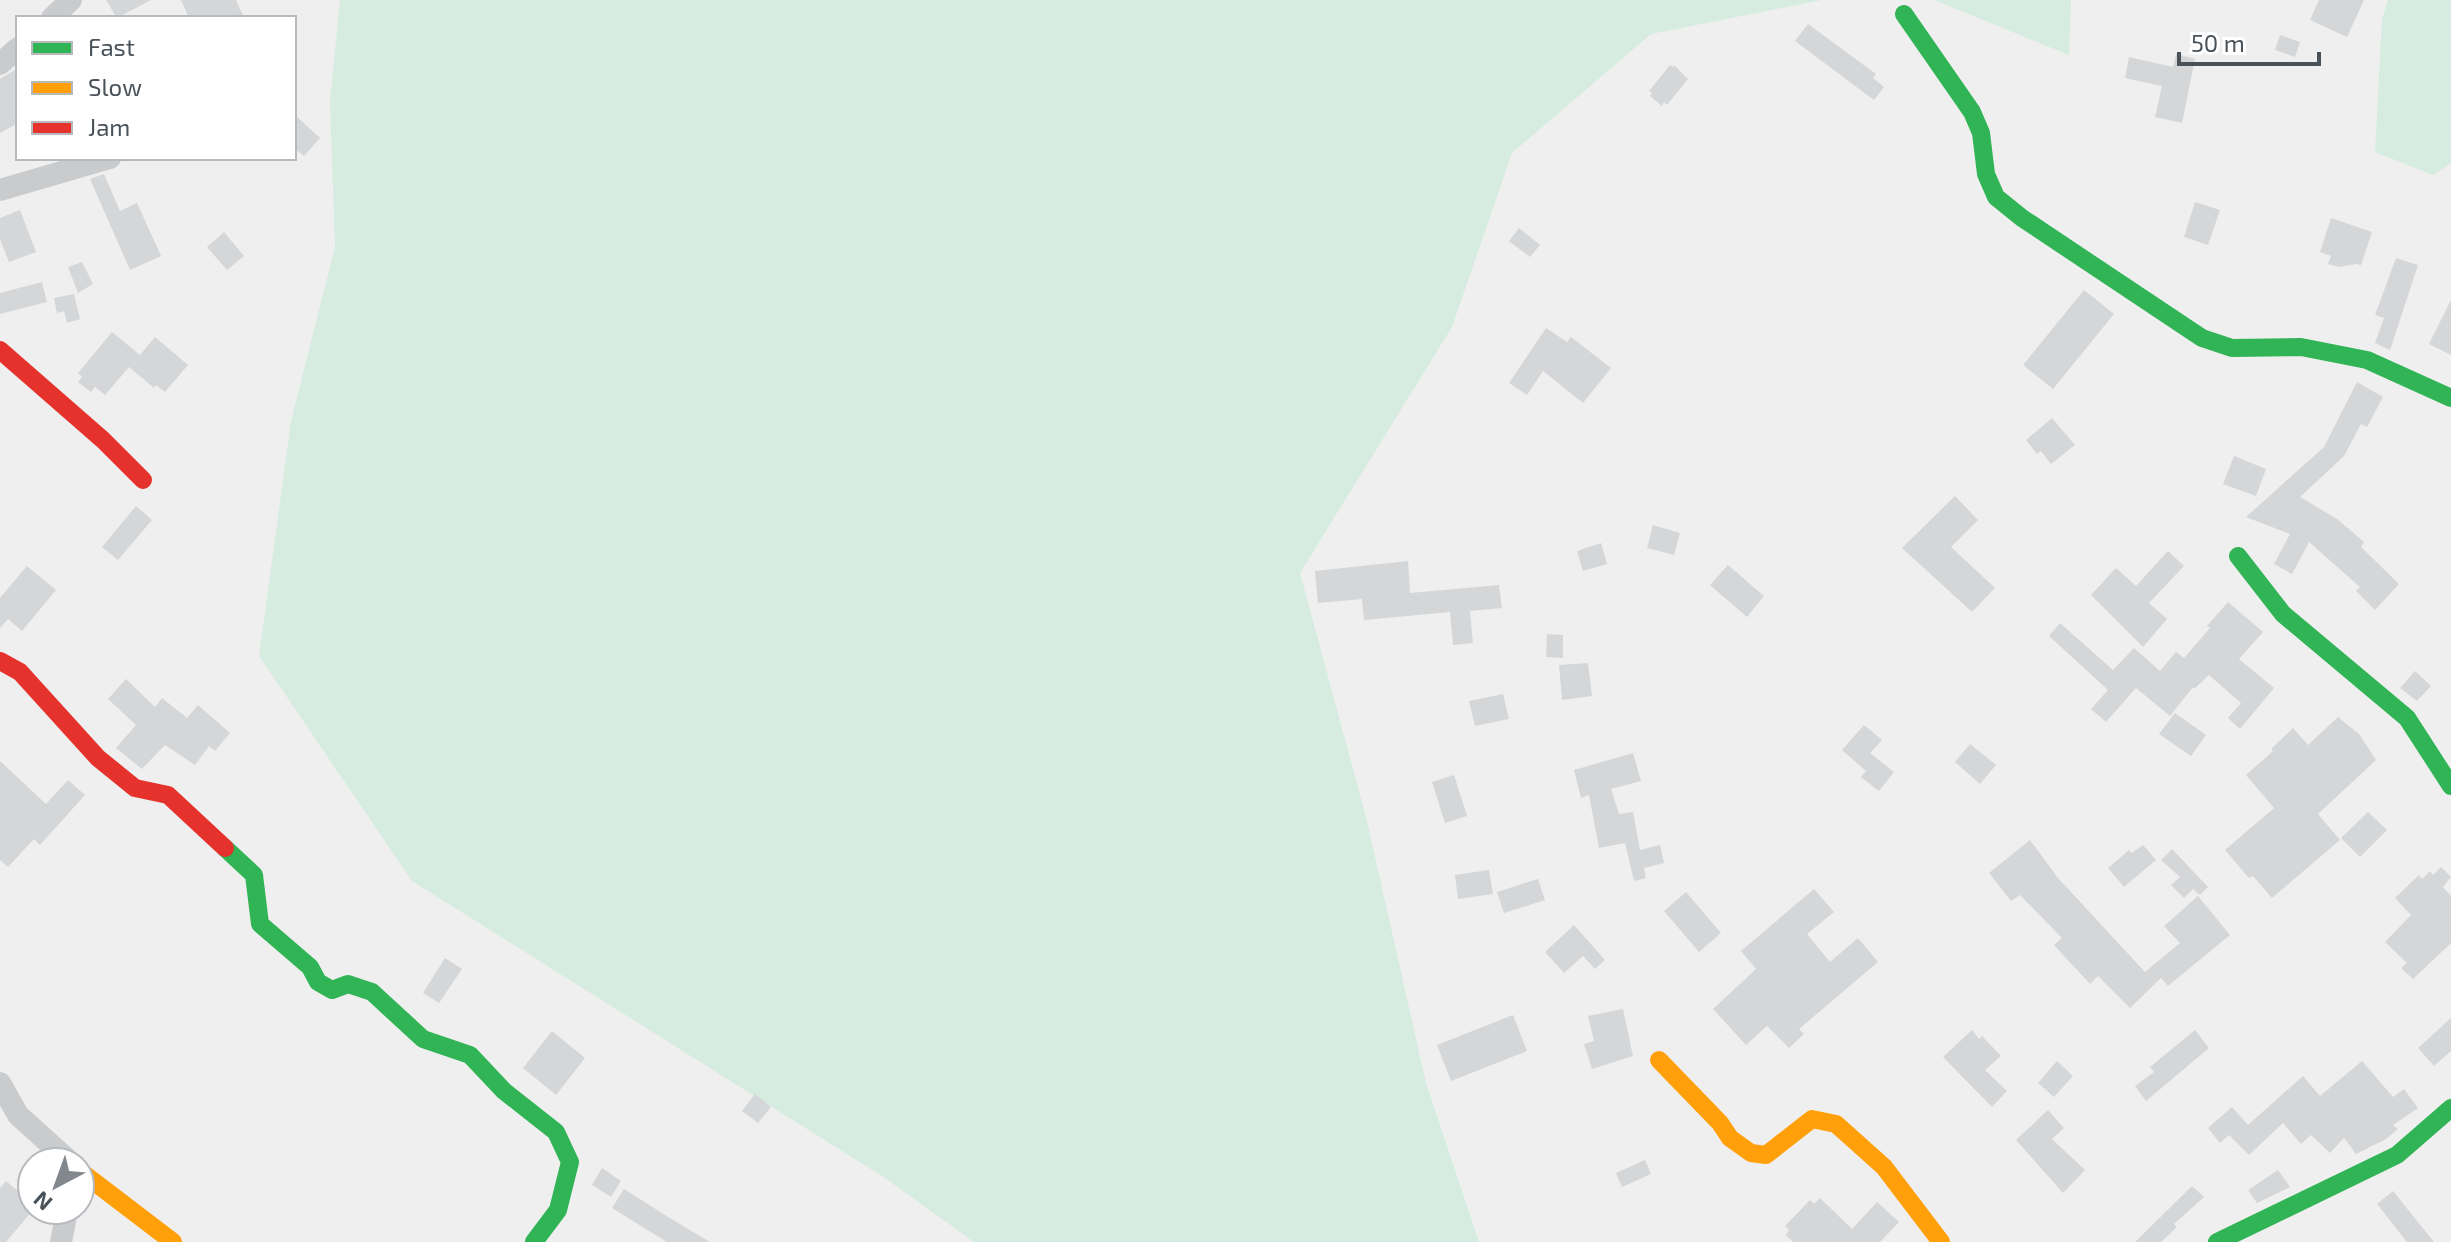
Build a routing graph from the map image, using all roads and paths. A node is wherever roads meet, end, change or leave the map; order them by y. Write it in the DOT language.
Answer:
graph roads {
  1 [pos="71,0"];
  2 [pos="1904,14"];
  3 [pos="54,16"];
  4 [pos="16,50"];
  5 [pos="0,64"];
  6 [pos="103,160"];
  7 [pos="0,190"];
  8 [pos="0,350"];
  9 [pos="2451,398"];
  10 [pos="143,480"];
  11 [pos="2238,556"];
  12 [pos="0,661"];
  13 [pos="2451,786"];
  14 [pos="1659,1060"];
  15 [pos="0,1083"];
  16 [pos="2451,1108"];
  17 [pos="51,1146"];
  18 [pos="96,1185"];
  19 [pos="173,1242"];
  20 [pos="534,1242"];
  21 [pos="1941,1242"];
  22 [pos="2217,1242"];
  1 -- 3 [label="street"];
  2 -- 9 [label="street"];
  4 -- 5 [label="street"];
  6 -- 7 [label="street"];
  8 -- 10 [label="street"];
  11 -- 13 [label="street"];
  12 -- 20 [label="street"];
  14 -- 21 [label="street"];
  15 -- 17 [label="street"];
  16 -- 22 [label="street"];
  18 -- 19 [label="street"];
}
